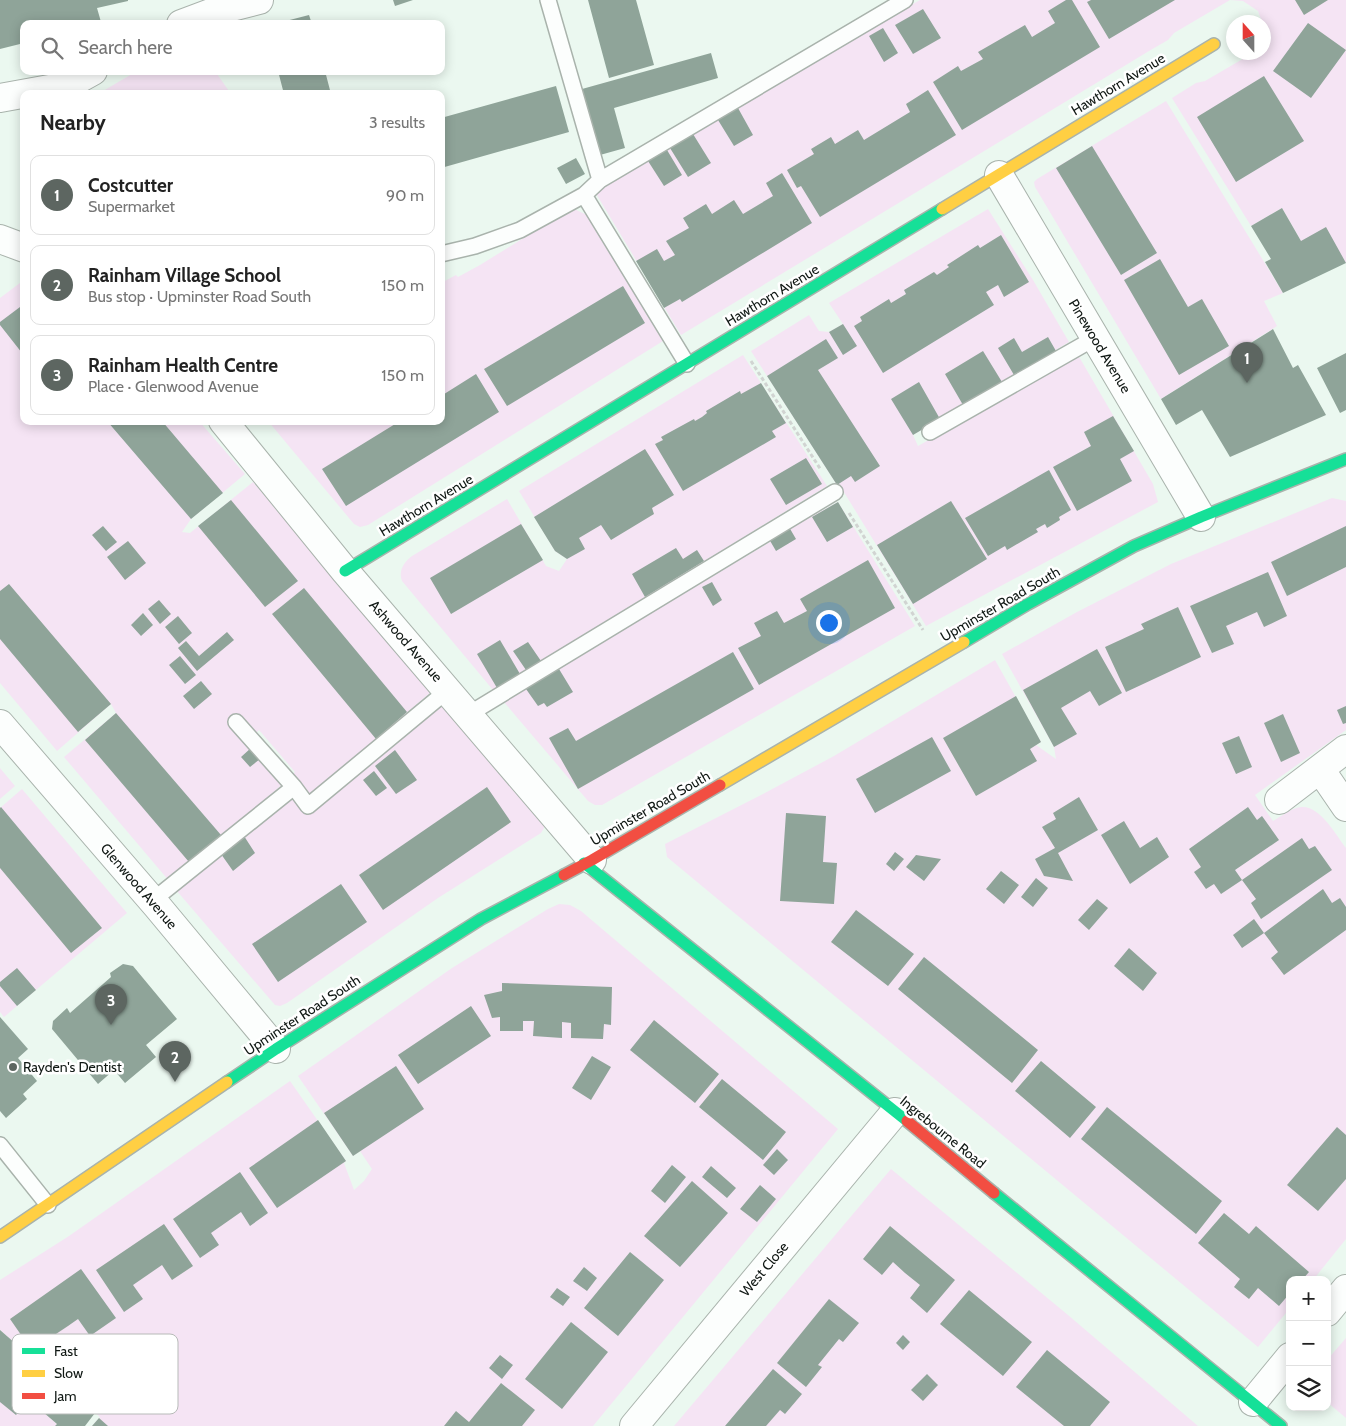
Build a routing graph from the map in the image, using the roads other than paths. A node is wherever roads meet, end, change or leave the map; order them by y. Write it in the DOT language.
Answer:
graph roads {
  1 [pos="258,0"];
  2 [pos="548,0"];
  3 [pos="905,0"];
  4 [pos="192,20"];
  5 [pos="1214,44"];
  6 [pos="86,75"];
  7 [pos="44,90"];
  8 [pos="20,94"];
  9 [pos="0,98"];
  10 [pos="998,174"];
  11 [pos="600,180"];
  12 [pos="584,195"];
  13 [pos="0,239"];
  14 [pos="20,246"];
  15 [pos="445,253"];
  16 [pos="1095,338"];
  17 [pos="687,364"];
  18 [pos="226,425"];
  19 [pos="930,432"];
  20 [pos="1346,459"];
  21 [pos="835,492"];
  22 [pos="1201,516"];
  23 [pos="346,571"];
  24 [pos="448,690"];
  25 [pos="469,714"];
  26 [pos="236,722"];
  27 [pos="0,724"];
  28 [pos="1346,749"];
  29 [pos="1320,769"];
  30 [pos="294,787"];
  31 [pos="1279,800"];
  32 [pos="1346,807"];
  33 [pos="588,861"];
  34 [pos="152,901"];
  35 [pos="276,1049"];
  36 [pos="895,1112"];
  37 [pos="0,1145"];
  38 [pos="48,1205"];
  39 [pos="0,1237"];
  40 [pos="1346,1289"];
  41 [pos="1331,1307"];
  42 [pos="1286,1362"];
  43 [pos="1253,1402"];
  44 [pos="634,1426"];
  45 [pos="1281,1426"];
  1 -- 4 [label="street"];
  2 -- 11 [label="lane"];
  3 -- 11 [label="lane"];
  5 -- 10 [label="street, Hawthorn Avenue"];
  6 -- 7 [label="street"];
  8 -- 9 [label="street"];
  10 -- 16 [label="street, Pinewood Avenue"];
  10 -- 17 [label="street, Hawthorn Avenue"];
  11 -- 12 [label="lane"];
  12 -- 15 [label="lane"];
  12 -- 17 [label="lane"];
  13 -- 14 [label="street"];
  16 -- 19 [label="lane"];
  16 -- 22 [label="street, Pinewood Avenue"];
  17 -- 23 [label="street, Hawthorn Avenue"];
  18 -- 23 [label="street, Ashwood Avenue"];
  20 -- 22 [label="street, Upminster Road South"];
  21 -- 25 [label="lane"];
  22 -- 33 [label="street, Upminster Road South"];
  23 -- 24 [label="street, Ashwood Avenue"];
  24 -- 25 [label="street, Ashwood Avenue"];
  24 -- 30 [label="lane"];
  25 -- 33 [label="street, Ashwood Avenue"];
  26 -- 30 [label="lane"];
  27 -- 34 [label="street, Glenwood Avenue"];
  28 -- 29 [label="street"];
  29 -- 31 [label="street"];
  29 -- 32 [label="street"];
  30 -- 34 [label="lane"];
  33 -- 35 [label="street, Upminster Road South"];
  33 -- 36 [label="street, Ingrebourne Road"];
  34 -- 35 [label="street, Glenwood Avenue"];
  35 -- 38 [label="street, Upminster Road South"];
  36 -- 43 [label="street, Ingrebourne Road"];
  36 -- 44 [label="street, West Close"];
  37 -- 38 [label="lane"];
  38 -- 39 [label="street, Upminster Road South"];
  40 -- 41 [label="street"];
  42 -- 43 [label="street"];
  43 -- 45 [label="street, Ingrebourne Road"];
}
